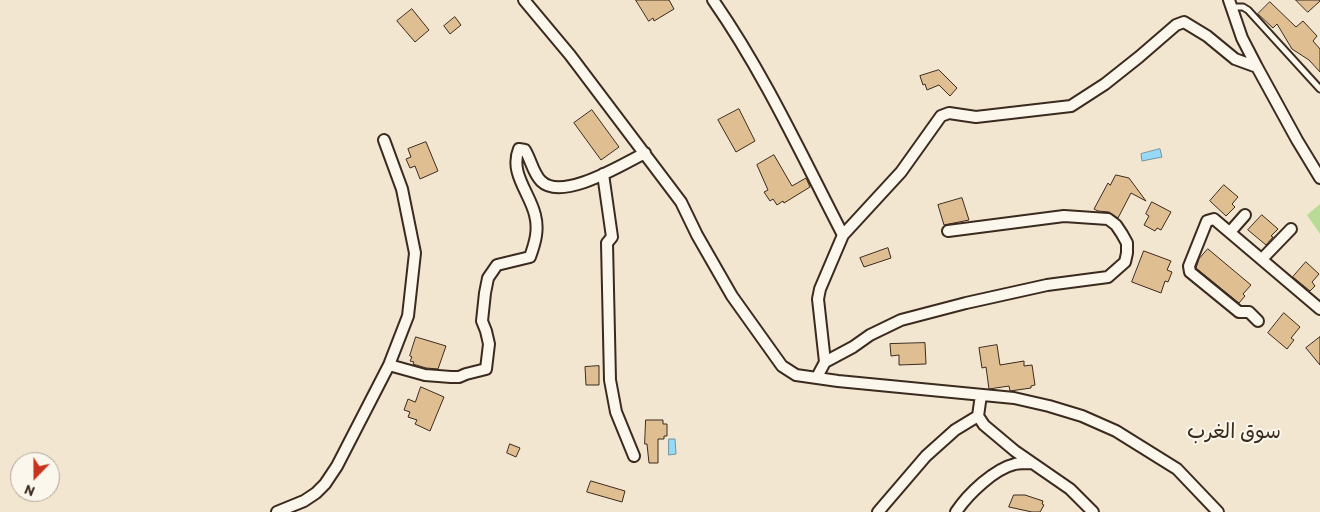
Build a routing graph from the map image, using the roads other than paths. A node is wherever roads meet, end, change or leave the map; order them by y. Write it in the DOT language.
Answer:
graph roads {
  1 [pos="524,0"];
  2 [pos="713,0"];
  3 [pos="1231,3"];
  4 [pos="1257,68"];
  5 [pos="1320,88"];
  6 [pos="384,140"];
  7 [pos="645,153"];
  8 [pos="603,174"];
  9 [pos="1320,178"];
  10 [pos="1245,214"];
  11 [pos="1291,229"];
  12 [pos="948,231"];
  13 [pos="1230,232"];
  14 [pos="843,235"];
  15 [pos="1262,259"];
  16 [pos="1320,309"];
  17 [pos="1258,322"];
  18 [pos="825,362"];
  19 [pos="389,365"];
  20 [pos="817,377"];
  21 [pos="981,395"];
  22 [pos="978,416"];
  23 [pos="634,456"];
  24 [pos="1031,463"];
  25 [pos="277,512"];
  26 [pos="878,512"];
  27 [pos="956,512"];
  28 [pos="1093,512"];
  29 [pos="1218,512"];
  1 -- 7 [label="street"];
  2 -- 14 [label="street"];
  3 -- 4 [label="street"];
  3 -- 5 [label="lane"];
  4 -- 9 [label="street"];
  4 -- 14 [label="street"];
  6 -- 19 [label="street"];
  7 -- 8 [label="street"];
  7 -- 20 [label="street"];
  8 -- 19 [label="street"];
  8 -- 23 [label="street"];
  10 -- 13 [label="street"];
  11 -- 15 [label="street"];
  12 -- 18 [label="street"];
  13 -- 15 [label="street"];
  13 -- 17 [label="street"];
  14 -- 18 [label="street"];
  15 -- 16 [label="street"];
  18 -- 20 [label="street"];
  19 -- 25 [label="street"];
  20 -- 21 [label="street"];
  21 -- 22 [label="street"];
  21 -- 29 [label="street"];
  22 -- 24 [label="street"];
  22 -- 26 [label="street"];
  24 -- 27 [label="street"];
  24 -- 28 [label="street"];
}
